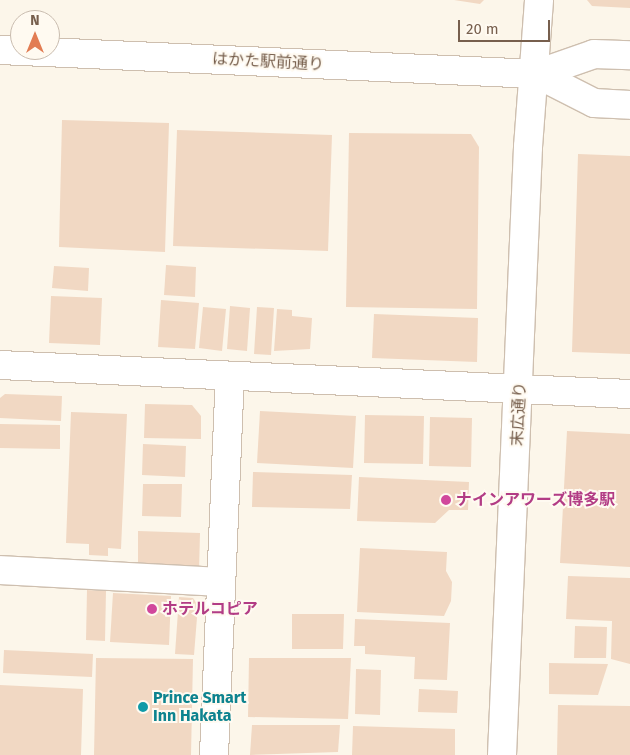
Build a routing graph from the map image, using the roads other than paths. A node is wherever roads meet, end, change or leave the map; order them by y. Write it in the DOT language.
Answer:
graph roads {
  1 [pos="539,0"];
  2 [pos="0,50"];
  3 [pos="630,55"];
  4 [pos="537,74"];
  5 [pos="630,104"];
  6 [pos="0,366"];
  7 [pos="230,377"];
  8 [pos="521,388"];
  9 [pos="630,394"];
  10 [pos="0,570"];
  11 [pos="221,582"];
  12 [pos="214,755"];
  13 [pos="502,755"];
  1 -- 4 [label="street, 末広通り"];
  2 -- 4 [label="street, はかた駅前通り"];
  3 -- 4 [label="street, はかた駅前通り"];
  4 -- 5 [label="street, はかた駅前通り"];
  4 -- 8 [label="street, 末広通り"];
  6 -- 7 [label="street"];
  7 -- 8 [label="street"];
  7 -- 11 [label="street"];
  8 -- 9 [label="street"];
  8 -- 13 [label="street, 末広通り"];
  10 -- 11 [label="street"];
  11 -- 12 [label="street"];
}
